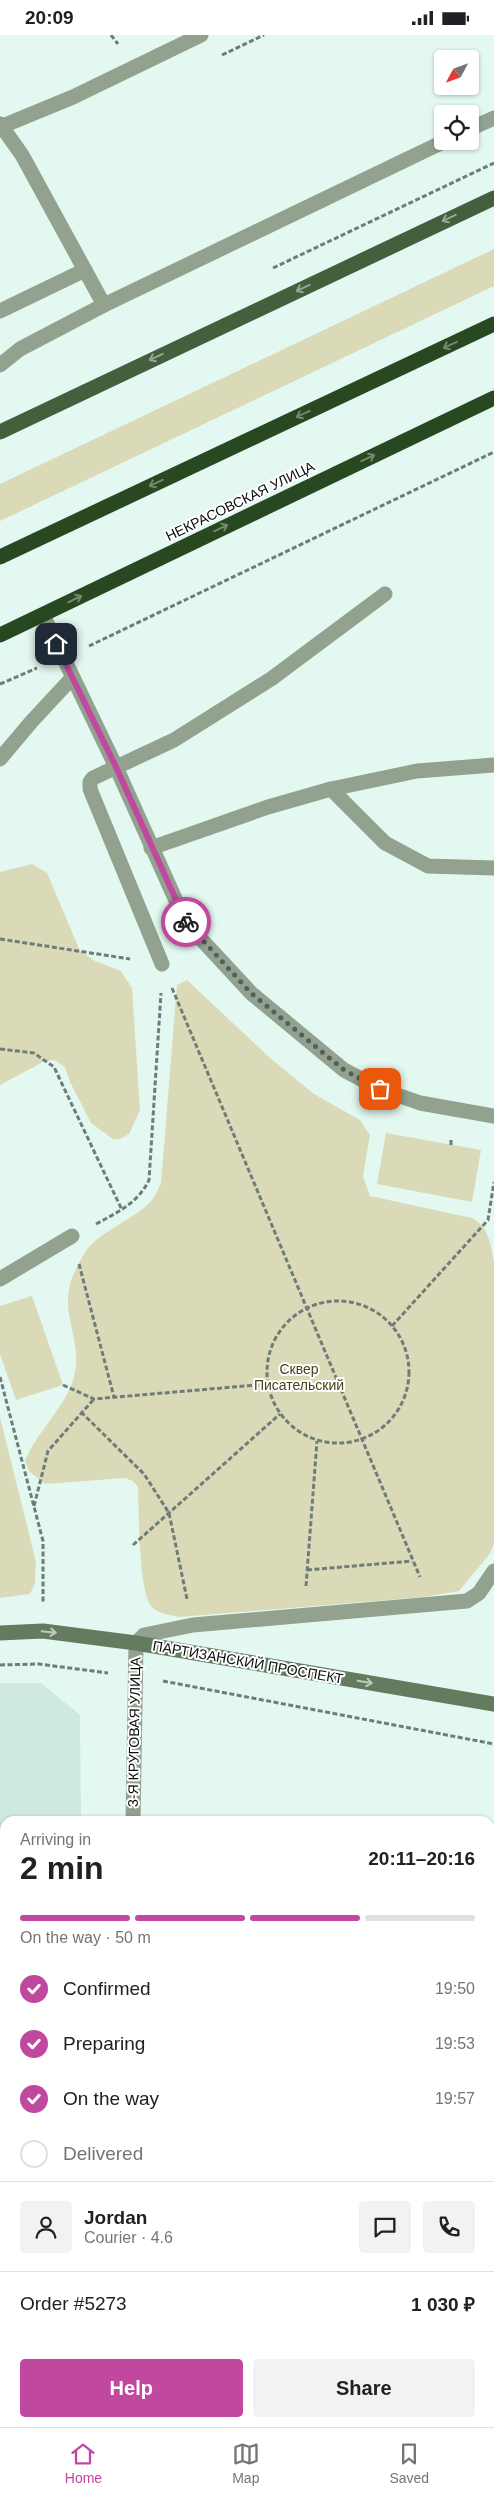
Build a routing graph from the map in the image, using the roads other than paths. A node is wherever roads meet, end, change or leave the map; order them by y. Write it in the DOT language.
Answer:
graph roads {
  1 [pos="200,35"];
  2 [pos="494,118"];
  3 [pos="479,125"];
  4 [pos="0,126"];
  5 [pos="434,146"];
  6 [pos="494,199"];
  7 [pos="85,269"];
  8 [pos="104,305"];
  9 [pos="0,311"];
  10 [pos="494,324"];
  11 [pos="20,349"];
  12 [pos="0,358"];
  13 [pos="0,365"];
  14 [pos="494,398"];
  15 [pos="0,433"];
  16 [pos="0,557"];
  17 [pos="385,594"];
  18 [pos="42,615"];
  19 [pos="0,635"];
  20 [pos="72,678"];
  21 [pos="0,759"];
  22 [pos="494,765"];
  23 [pos="116,767"];
  24 [pos="330,789"];
  25 [pos="151,848"];
  26 [pos="494,868"];
  27 [pos="162,965"];
  28 [pos="494,1116"];
  29 [pos="72,1236"];
  30 [pos="0,1279"];
  31 [pos="494,1571"];
  32 [pos="0,1633"];
  33 [pos="136,1643"];
  34 [pos="494,1704"];
  35 [pos="133,1816"];
  1 -- 4 [label="street"];
  2 -- 3 [label="street"];
  4 -- 7 [label="street"];
  5 -- 8 [label="street"];
  6 -- 15 [label="main road, one-way"];
  7 -- 8 [label="street"];
  7 -- 9 [label="street"];
  8 -- 11 [label="street"];
  10 -- 16 [label="highway, one-way"];
  11 -- 12 [label="street"];
  11 -- 13 [label="street"];
  18 -- 14 [label="highway, НЕКРАСОВСКАЯ УЛИЦА, one-way"];
  17 -- 23 [label="street"];
  18 -- 19 [label="highway, НЕКРАСОВСКАЯ УЛИЦА"];
  18 -- 20 [label="street"];
  20 -- 21 [label="street"];
  20 -- 23 [label="street"];
  22 -- 24 [label="street"];
  23 -- 25 [label="street"];
  23 -- 27 [label="street"];
  24 -- 25 [label="street"];
  24 -- 26 [label="street"];
  25 -- 28 [label="street"];
  29 -- 30 [label="street"];
  31 -- 33 [label="street"];
  32 -- 33 [label="main road, ПАРТИЗАНСКИЙ ПРОСПЕКТ, one-way"];
  33 -- 34 [label="main road, ПАРТИЗАНСКИЙ ПРОСПЕКТ, one-way"];
  33 -- 35 [label="street, 3-Я КРУГОВАЯ УЛИЦА"];
}
